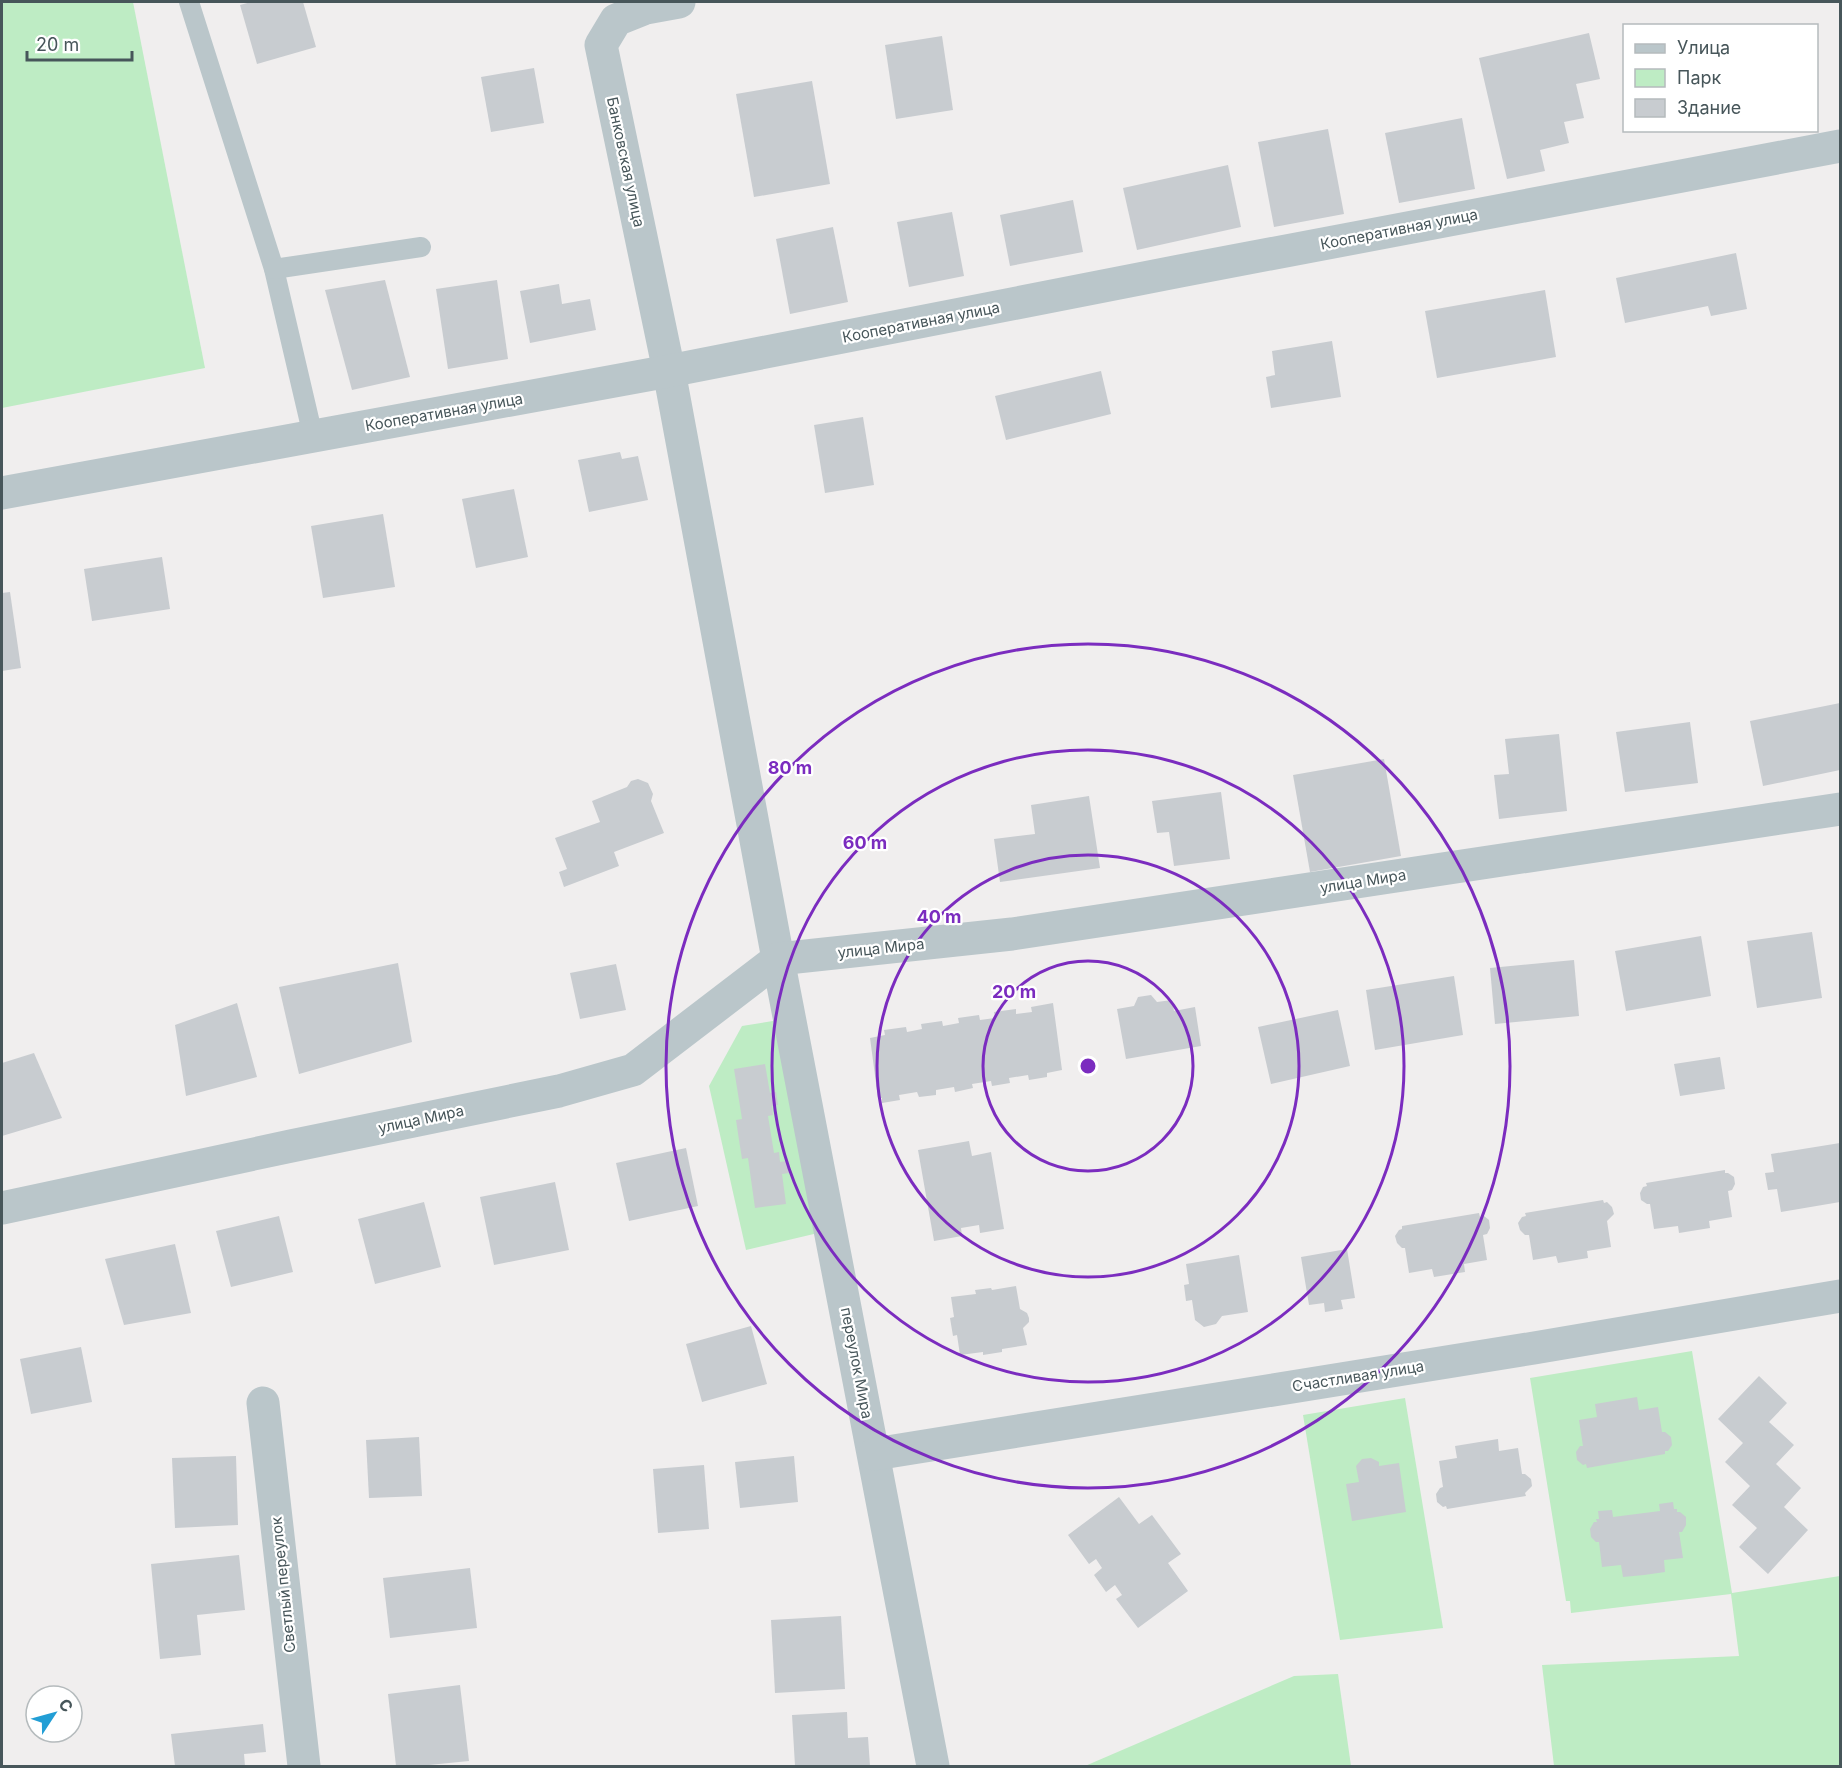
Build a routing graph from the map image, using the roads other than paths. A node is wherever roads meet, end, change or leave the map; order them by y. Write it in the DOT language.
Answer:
graph roads {
  1 [pos="189,2"];
  2 [pos="679,2"];
  3 [pos="1840,146"];
  4 [pos="421,247"];
  5 [pos="274,269"];
  6 [pos="669,371"];
  7 [pos="313,436"];
  8 [pos="2,493"];
  9 [pos="1840,809"];
  10 [pos="778,959"];
  11 [pos="2,1208"];
  12 [pos="1840,1296"];
  13 [pos="263,1403"];
  14 [pos="875,1454"];
  15 [pos="304,1767"];
  16 [pos="933,1767"];
  1 -- 5 [label="lane"];
  2 -- 6 [label="street, Банковская улица"];
  3 -- 6 [label="street, Кооперативная улица"];
  4 -- 5 [label="lane"];
  5 -- 7 [label="lane"];
  6 -- 7 [label="street, Кооперативная улица"];
  6 -- 10 [label="street, Банковская улица"];
  7 -- 8 [label="street, Кооперативная улица"];
  9 -- 10 [label="street, улица Мира"];
  10 -- 11 [label="street, улица Мира"];
  10 -- 14 [label="street, переулок Мира"];
  12 -- 14 [label="street, Счастливая улица"];
  13 -- 15 [label="street, Светлый переулок"];
  14 -- 16 [label="street, переулок Мира"];
}
